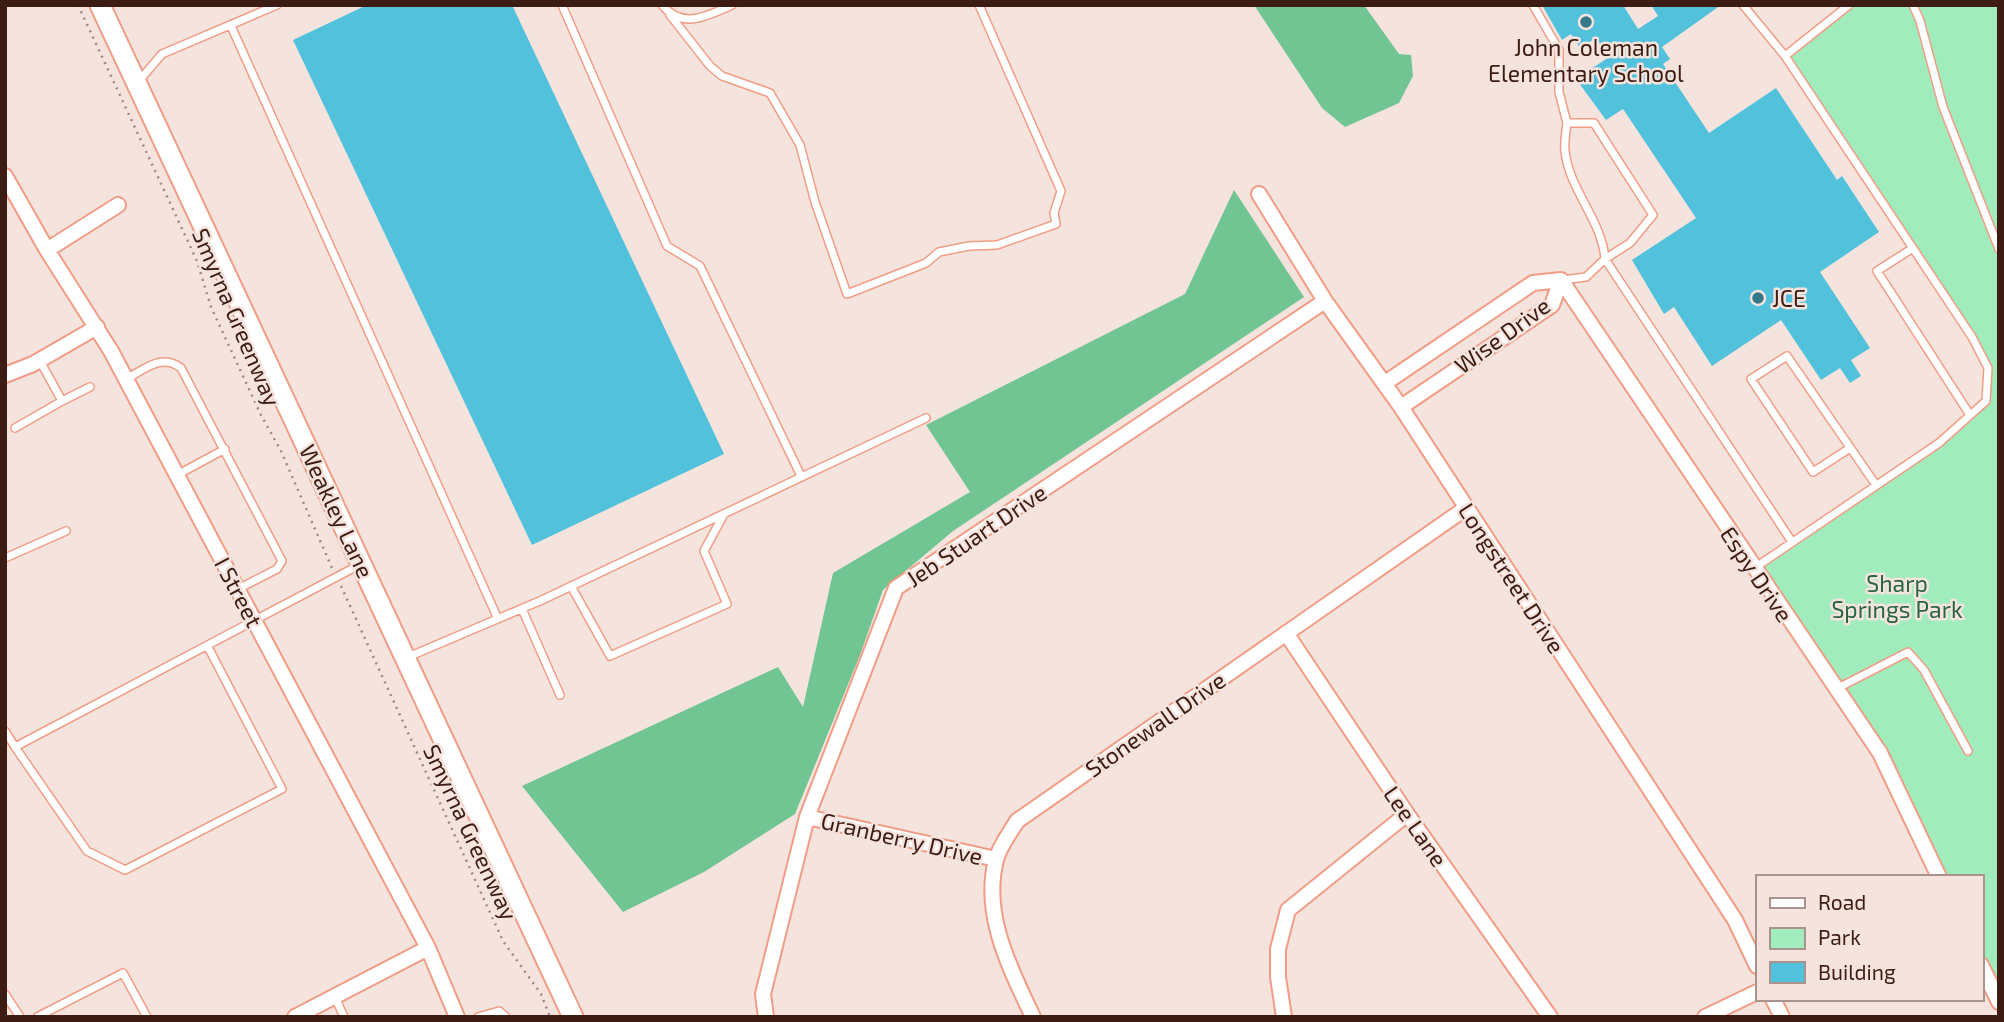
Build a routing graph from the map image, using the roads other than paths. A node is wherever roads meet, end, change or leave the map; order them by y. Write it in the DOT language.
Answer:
graph roads {
  1 [pos="100,5"];
  2 [pos="277,5"];
  3 [pos="562,5"];
  4 [pos="662,5"];
  5 [pos="732,5"];
  6 [pos="979,5"];
  7 [pos="1533,5"];
  8 [pos="1743,5"];
  9 [pos="1849,5"];
  10 [pos="1913,5"];
  11 [pos="670,15"];
  12 [pos="231,26"];
  13 [pos="1785,56"];
  14 [pos="137,82"];
  15 [pos="1567,123"];
  16 [pos="5,176"];
  17 [pos="1259,194"];
  18 [pos="118,205"];
  19 [pos="1913,248"];
  20 [pos="1999,249"];
  21 [pos="47,250"];
  22 [pos="1605,259"];
  23 [pos="1562,280"];
  24 [pos="1325,301"];
  25 [pos="97,327"];
  26 [pos="39,360"];
  27 [pos="5,375"];
  28 [pos="126,379"];
  29 [pos="1385,383"];
  30 [pos="90,387"];
  31 [pos="62,401"];
  32 [pos="1401,407"];
  33 [pos="1970,415"];
  34 [pos="926,418"];
  35 [pos="15,428"];
  36 [pos="1850,448"];
  37 [pos="225,449"];
  38 [pos="177,475"];
  39 [pos="801,476"];
  40 [pos="1876,485"];
  41 [pos="1466,508"];
  42 [pos="724,513"];
  43 [pos="66,531"];
  44 [pos="1792,542"];
  45 [pos="5,558"];
  46 [pos="362,563"];
  47 [pos="1754,569"];
  48 [pos="571,586"];
  49 [pos="238,589"];
  50 [pos="522,608"];
  51 [pos="498,619"];
  52 [pos="255,622"];
  53 [pos="1286,634"];
  54 [pos="208,647"];
  55 [pos="407,658"];
  56 [pos="1836,689"];
  57 [pos="560,695"];
  58 [pos="5,731"];
  59 [pos="15,747"];
  60 [pos="1968,751"];
  61 [pos="1407,814"];
  62 [pos="807,817"];
  63 [pos="996,859"];
  64 [pos="1938,875"];
  65 [pos="428,948"];
  66 [pos="1756,964"];
  67 [pos="1983,969"];
  68 [pos="1756,992"];
  69 [pos="5,994"];
  70 [pos="334,996"];
  71 [pos="1774,1001"];
  72 [pos="1999,1002"];
  73 [pos="20,1017"];
  74 [pos="37,1017"];
  75 [pos="147,1017"];
  76 [pos="295,1017"];
  77 [pos="344,1017"];
  78 [pos="457,1017"];
  79 [pos="478,1017"];
  80 [pos="506,1017"];
  81 [pos="573,1017"];
  82 [pos="766,1017"];
  83 [pos="1033,1017"];
  84 [pos="1284,1017"];
  85 [pos="1550,1017"];
  86 [pos="1705,1017"];
  87 [pos="1782,1017"];
  1 -- 14 [label="main road, Weakley Lane"];
  2 -- 12 [label="lane"];
  3 -- 39 [label="lane"];
  4 -- 11 [label="lane"];
  5 -- 11 [label="lane"];
  6 -- 11 [label="lane"];
  7 -- 15 [label="lane"];
  8 -- 13 [label="lane"];
  9 -- 13 [label="lane"];
  10 -- 20 [label="lane"];
  12 -- 14 [label="lane"];
  12 -- 51 [label="lane"];
  13 -- 19 [label="lane"];
  14 -- 46 [label="main road, Weakley Lane"];
  15 -- 22 [label="lane"];
  15 -- 22 [label="lane"];
  16 -- 21 [label="street, I Street"];
  17 -- 24 [label="street, Longstreet Drive"];
  18 -- 21 [label="street"];
  19 -- 33 [label="lane"];
  19 -- 33 [label="lane"];
  21 -- 25 [label="street, I Street"];
  22 -- 23 [label="lane"];
  22 -- 44 [label="lane"];
  23 -- 29 [label="street, Wise Drive"];
  23 -- 32 [label="street, Wise Drive"];
  23 -- 47 [label="street, Espy Drive"];
  24 -- 29 [label="street, Longstreet Drive"];
  24 -- 62 [label="street, Jeb Stuart Drive"];
  25 -- 26 [label="street"];
  25 -- 28 [label="street, I Street"];
  26 -- 27 [label="street"];
  26 -- 31 [label="lane"];
  28 -- 37 [label="lane"];
  28 -- 38 [label="street, I Street"];
  29 -- 32 [label="street, Longstreet Drive"];
  30 -- 31 [label="lane"];
  31 -- 35 [label="lane"];
  32 -- 41 [label="street, Longstreet Drive"];
  33 -- 40 [label="lane"];
  34 -- 39 [label="lane"];
  36 -- 36 [label="lane"];
  36 -- 40 [label="lane"];
  37 -- 38 [label="lane"];
  37 -- 49 [label="lane"];
  38 -- 49 [label="street, I Street"];
  39 -- 42 [label="lane"];
  40 -- 44 [label="lane"];
  41 -- 53 [label="street, Stonewall Drive"];
  41 -- 66 [label="street, Longstreet Drive"];
  42 -- 48 [label="lane"];
  42 -- 48 [label="lane"];
  43 -- 45 [label="lane"];
  44 -- 47 [label="lane"];
  46 -- 52 [label="lane"];
  46 -- 55 [label="main road, Weakley Lane"];
  47 -- 56 [label="street, Espy Drive"];
  48 -- 50 [label="lane"];
  49 -- 52 [label="street, I Street"];
  50 -- 51 [label="lane"];
  50 -- 57 [label="lane"];
  51 -- 55 [label="lane"];
  52 -- 54 [label="lane"];
  52 -- 65 [label="street, I Street"];
  53 -- 61 [label="street, Lee Lane"];
  53 -- 63 [label="street, Stonewall Drive"];
  54 -- 59 [label="lane"];
  54 -- 59 [label="lane"];
  55 -- 81 [label="main road, Weakley Lane"];
  56 -- 60 [label="lane"];
  56 -- 64 [label="street, Espy Drive"];
  58 -- 59 [label="lane"];
  61 -- 84 [label="street"];
  61 -- 85 [label="street, Lee Lane"];
  62 -- 63 [label="street, Granberry Drive"];
  62 -- 82 [label="street, Jeb Stuart Drive"];
  63 -- 83 [label="street, Stonewall Drive"];
  65 -- 70 [label="street"];
  65 -- 78 [label="street, I Street"];
  67 -- 72 [label="street"];
  68 -- 86 [label="street"];
  69 -- 73 [label="lane"];
  70 -- 76 [label="street"];
  70 -- 77 [label="lane"];
  71 -- 87 [label="street"];
  74 -- 75 [label="lane"];
  79 -- 80 [label="lane"];
}
